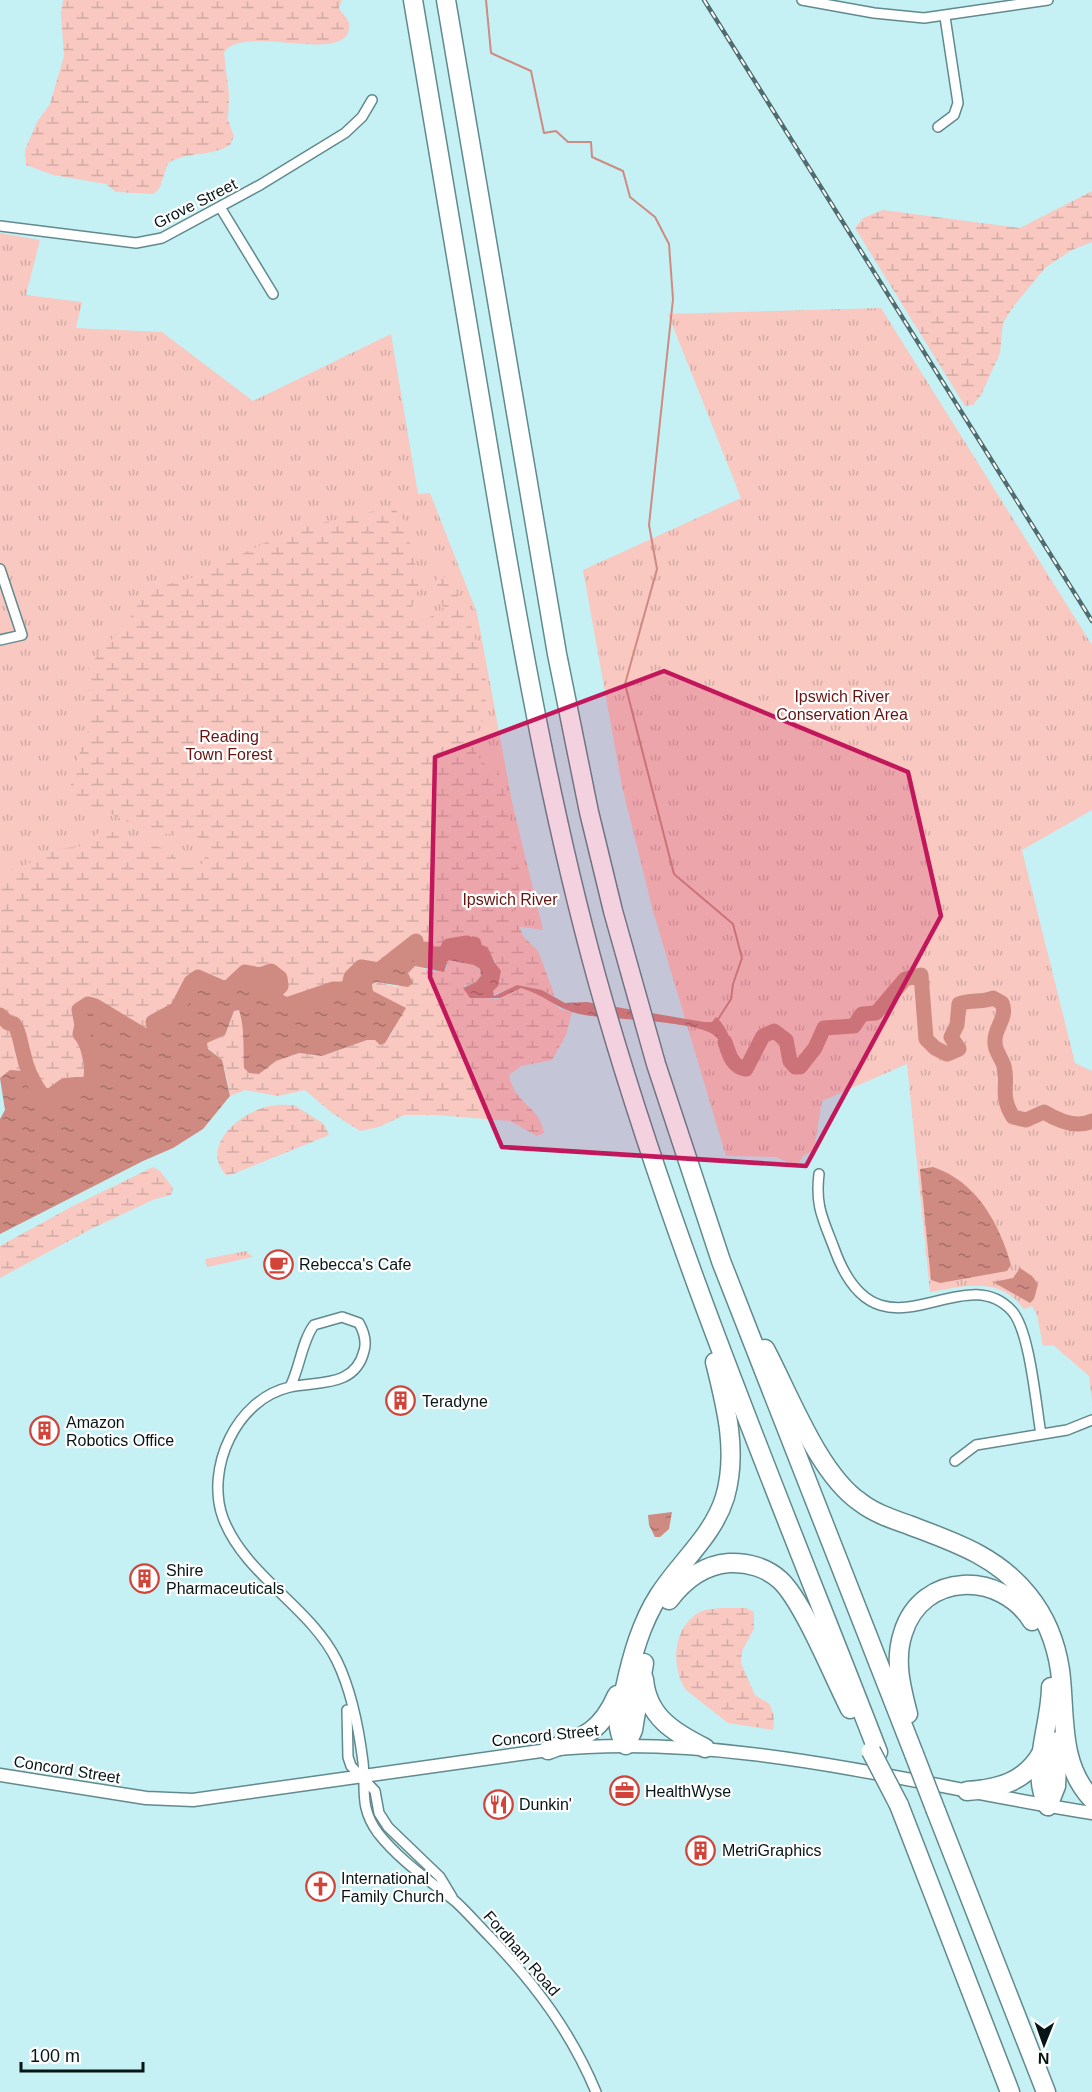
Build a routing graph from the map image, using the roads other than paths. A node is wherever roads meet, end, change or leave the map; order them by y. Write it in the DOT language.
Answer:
graph roads {
  1 [pos="413,0"];
  2 [pos="446,0"];
  3 [pos="802,0"];
  4 [pos="1048,0"];
  5 [pos="829,2"];
  6 [pos="1014,3"];
  7 [pos="945,16"];
  8 [pos="372,100"];
  9 [pos="938,127"];
  10 [pos="220,207"];
  11 [pos="0,226"];
  12 [pos="273,294"];
  13 [pos="0,569"];
  14 [pos="0,640"];
  15 [pos="819,1174"];
  16 [pos="721,1261"];
  17 [pos="690,1270"];
  18 [pos="290,1387"];
  19 [pos="1092,1420"];
  20 [pos="1041,1434"];
  21 [pos="955,1461"];
  22 [pos="637,1663"];
  23 [pos="1062,1698"];
  24 [pos="626,1745"];
  25 [pos="705,1748"];
  26 [pos="548,1750"];
  27 [pos="1043,1751"];
  28 [pos="874,1752"];
  29 [pos="917,1754"];
  30 [pos="0,1775"];
  31 [pos="363,1776"];
  32 [pos="967,1791"];
  33 [pos="1092,1799"];
  34 [pos="1048,1806"];
  35 [pos="1092,1813"];
  36 [pos="596,2092"];
  37 [pos="1010,2092"];
  38 [pos="1046,2092"];
  1 -- 17 [label="highway"];
  2 -- 16 [label="highway"];
  3 -- 5 [label="street"];
  4 -- 6 [label="street"];
  5 -- 7 [label="street"];
  6 -- 7 [label="street"];
  7 -- 9 [label="street"];
  8 -- 10 [label="street, Grove Street"];
  10 -- 11 [label="street, Grove Street"];
  10 -- 12 [label="street"];
  13 -- 14 [label="street"];
  15 -- 20 [label="street"];
  16 -- 23 [label="highway"];
  16 -- 29 [label="highway"];
  17 -- 22 [label="highway"];
  17 -- 28 [label="highway"];
  18 -- 18 [label="street"];
  18 -- 31 [label="street"];
  19 -- 20 [label="street"];
  20 -- 21 [label="street"];
  22 -- 24 [label="highway"];
  22 -- 25 [label="highway"];
  22 -- 26 [label="highway"];
  22 -- 28 [label="highway"];
  23 -- 33 [label="highway"];
  23 -- 34 [label="highway"];
  24 -- 25 [label="street, Concord Street"];
  24 -- 26 [label="street, Concord Street"];
  25 -- 32 [label="street, Concord Street"];
  26 -- 31 [label="street, Concord Street"];
  27 -- 29 [label="highway"];
  27 -- 32 [label="highway"];
  27 -- 34 [label="highway"];
  28 -- 37 [label="highway, bridge"];
  29 -- 38 [label="highway, bridge"];
  30 -- 31 [label="street, Concord Street"];
  31 -- 36 [label="street, Fordham Road"];
  32 -- 34 [label="street, Concord Street"];
  34 -- 35 [label="street, Concord Street"];
}
